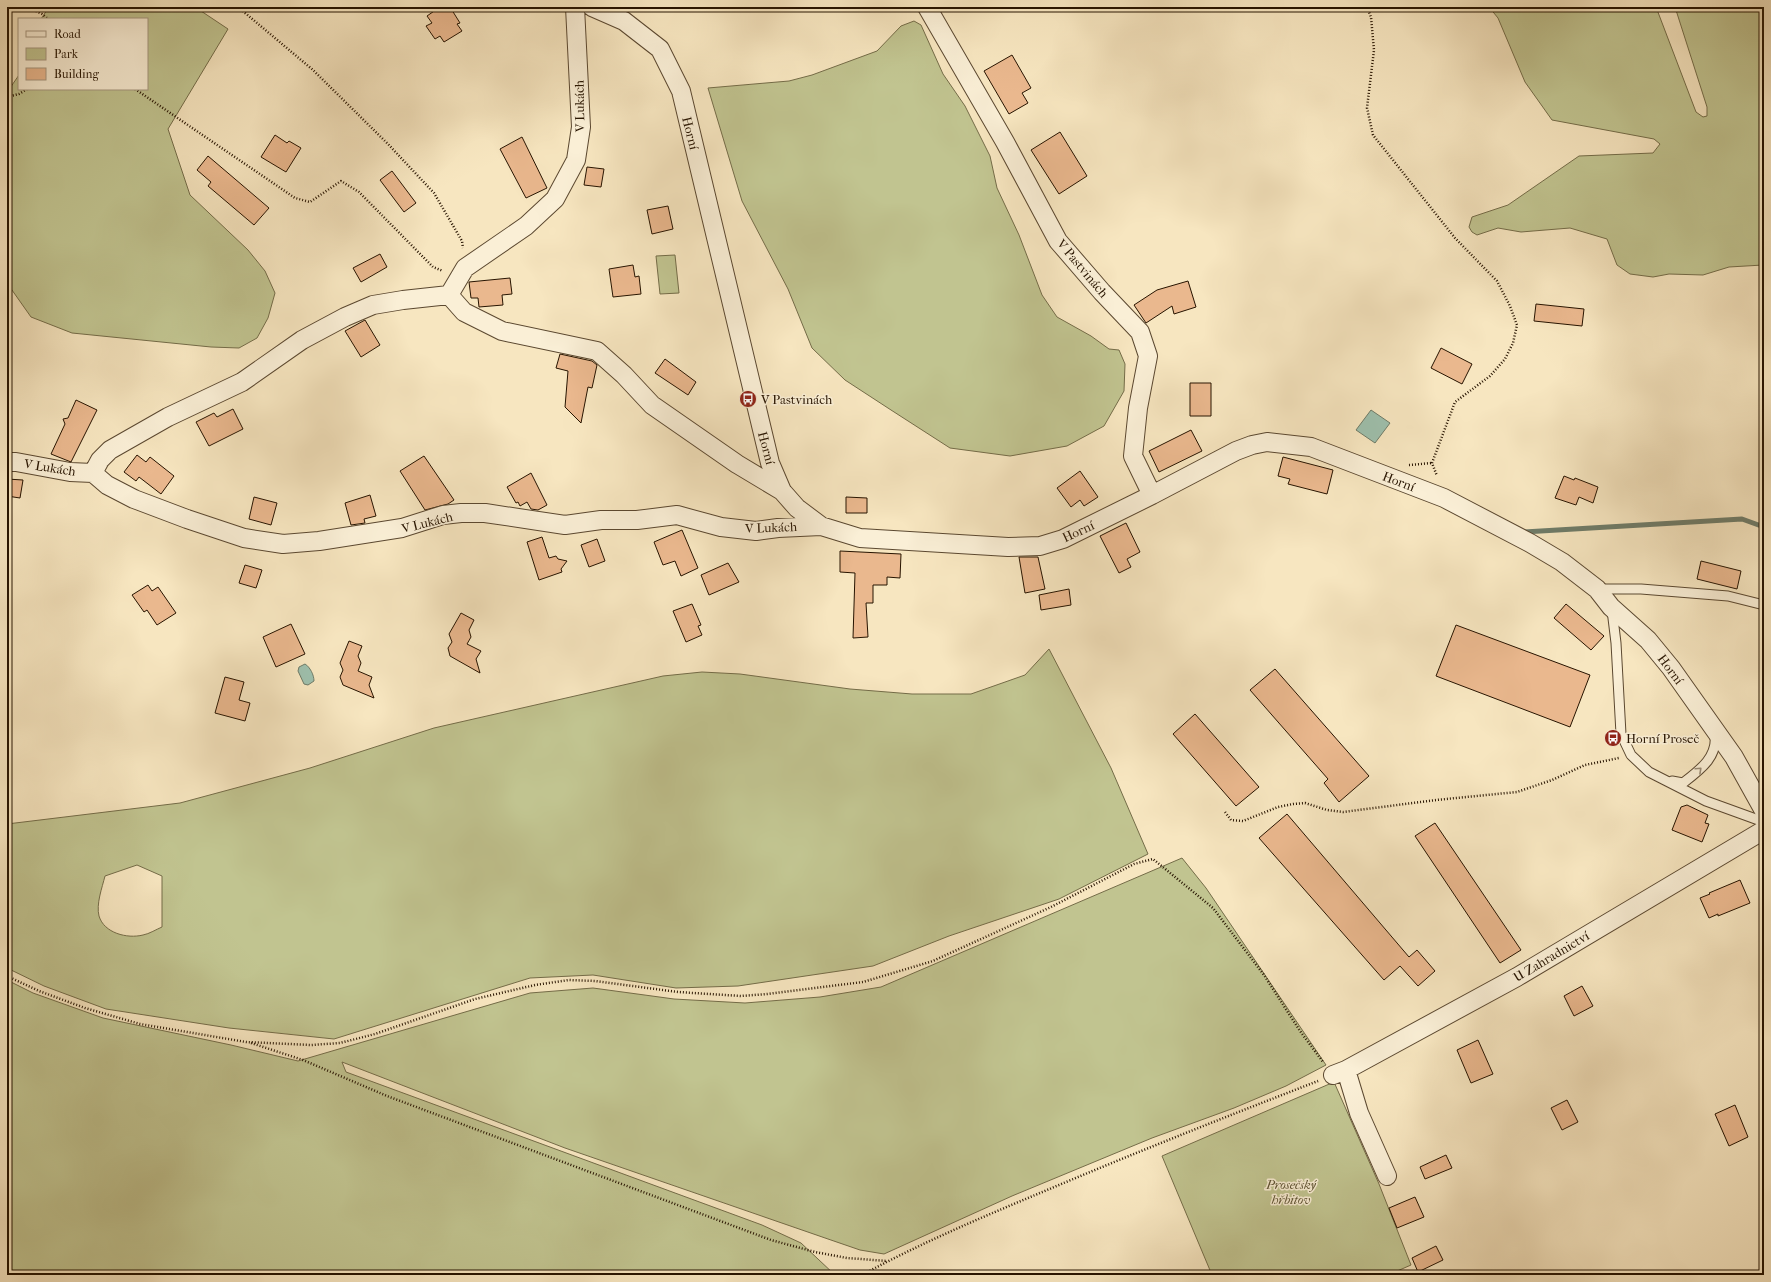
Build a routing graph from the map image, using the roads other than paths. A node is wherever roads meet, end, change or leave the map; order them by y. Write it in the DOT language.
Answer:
graph roads {
  1 [pos="574,7"];
  2 [pos="592,7"];
  3 [pos="927,7"];
  4 [pos="449,295"];
  5 [pos="7,462"];
  6 [pos="93,473"];
  7 [pos="782,491"];
  8 [pos="1152,495"];
  9 [pos="821,526"];
  10 [pos="1597,589"];
  11 [pos="1764,605"];
  12 [pos="1611,607"];
  13 [pos="1715,730"];
  14 [pos="1665,780"];
  15 [pos="1764,811"];
  16 [pos="1764,822"];
  17 [pos="1764,830"];
  18 [pos="1387,1176"];
  1 -- 4 [label="street, V Lukách"];
  2 -- 7 [label="street, Horní"];
  3 -- 8 [label="street, V Pastvinách"];
  4 -- 6 [label="street, V Lukách"];
  4 -- 7 [label="street"];
  5 -- 6 [label="street, V Lukách"];
  6 -- 9 [label="street, V Lukách"];
  7 -- 9 [label="street, Horní"];
  8 -- 9 [label="street, Horní"];
  8 -- 10 [label="street, Horní"];
  10 -- 11 [label="lane"];
  10 -- 12 [label="street, Horní"];
  12 -- 13 [label="street, Horní"];
  12 -- 14 [label="lane"];
  14 -- 13 [label="lane, one-way"];
  13 -- 15 [label="street, Horní"];
  14 -- 16 [label="lane"];
  17 -- 18 [label="street, U Zahradnictví"];
}
